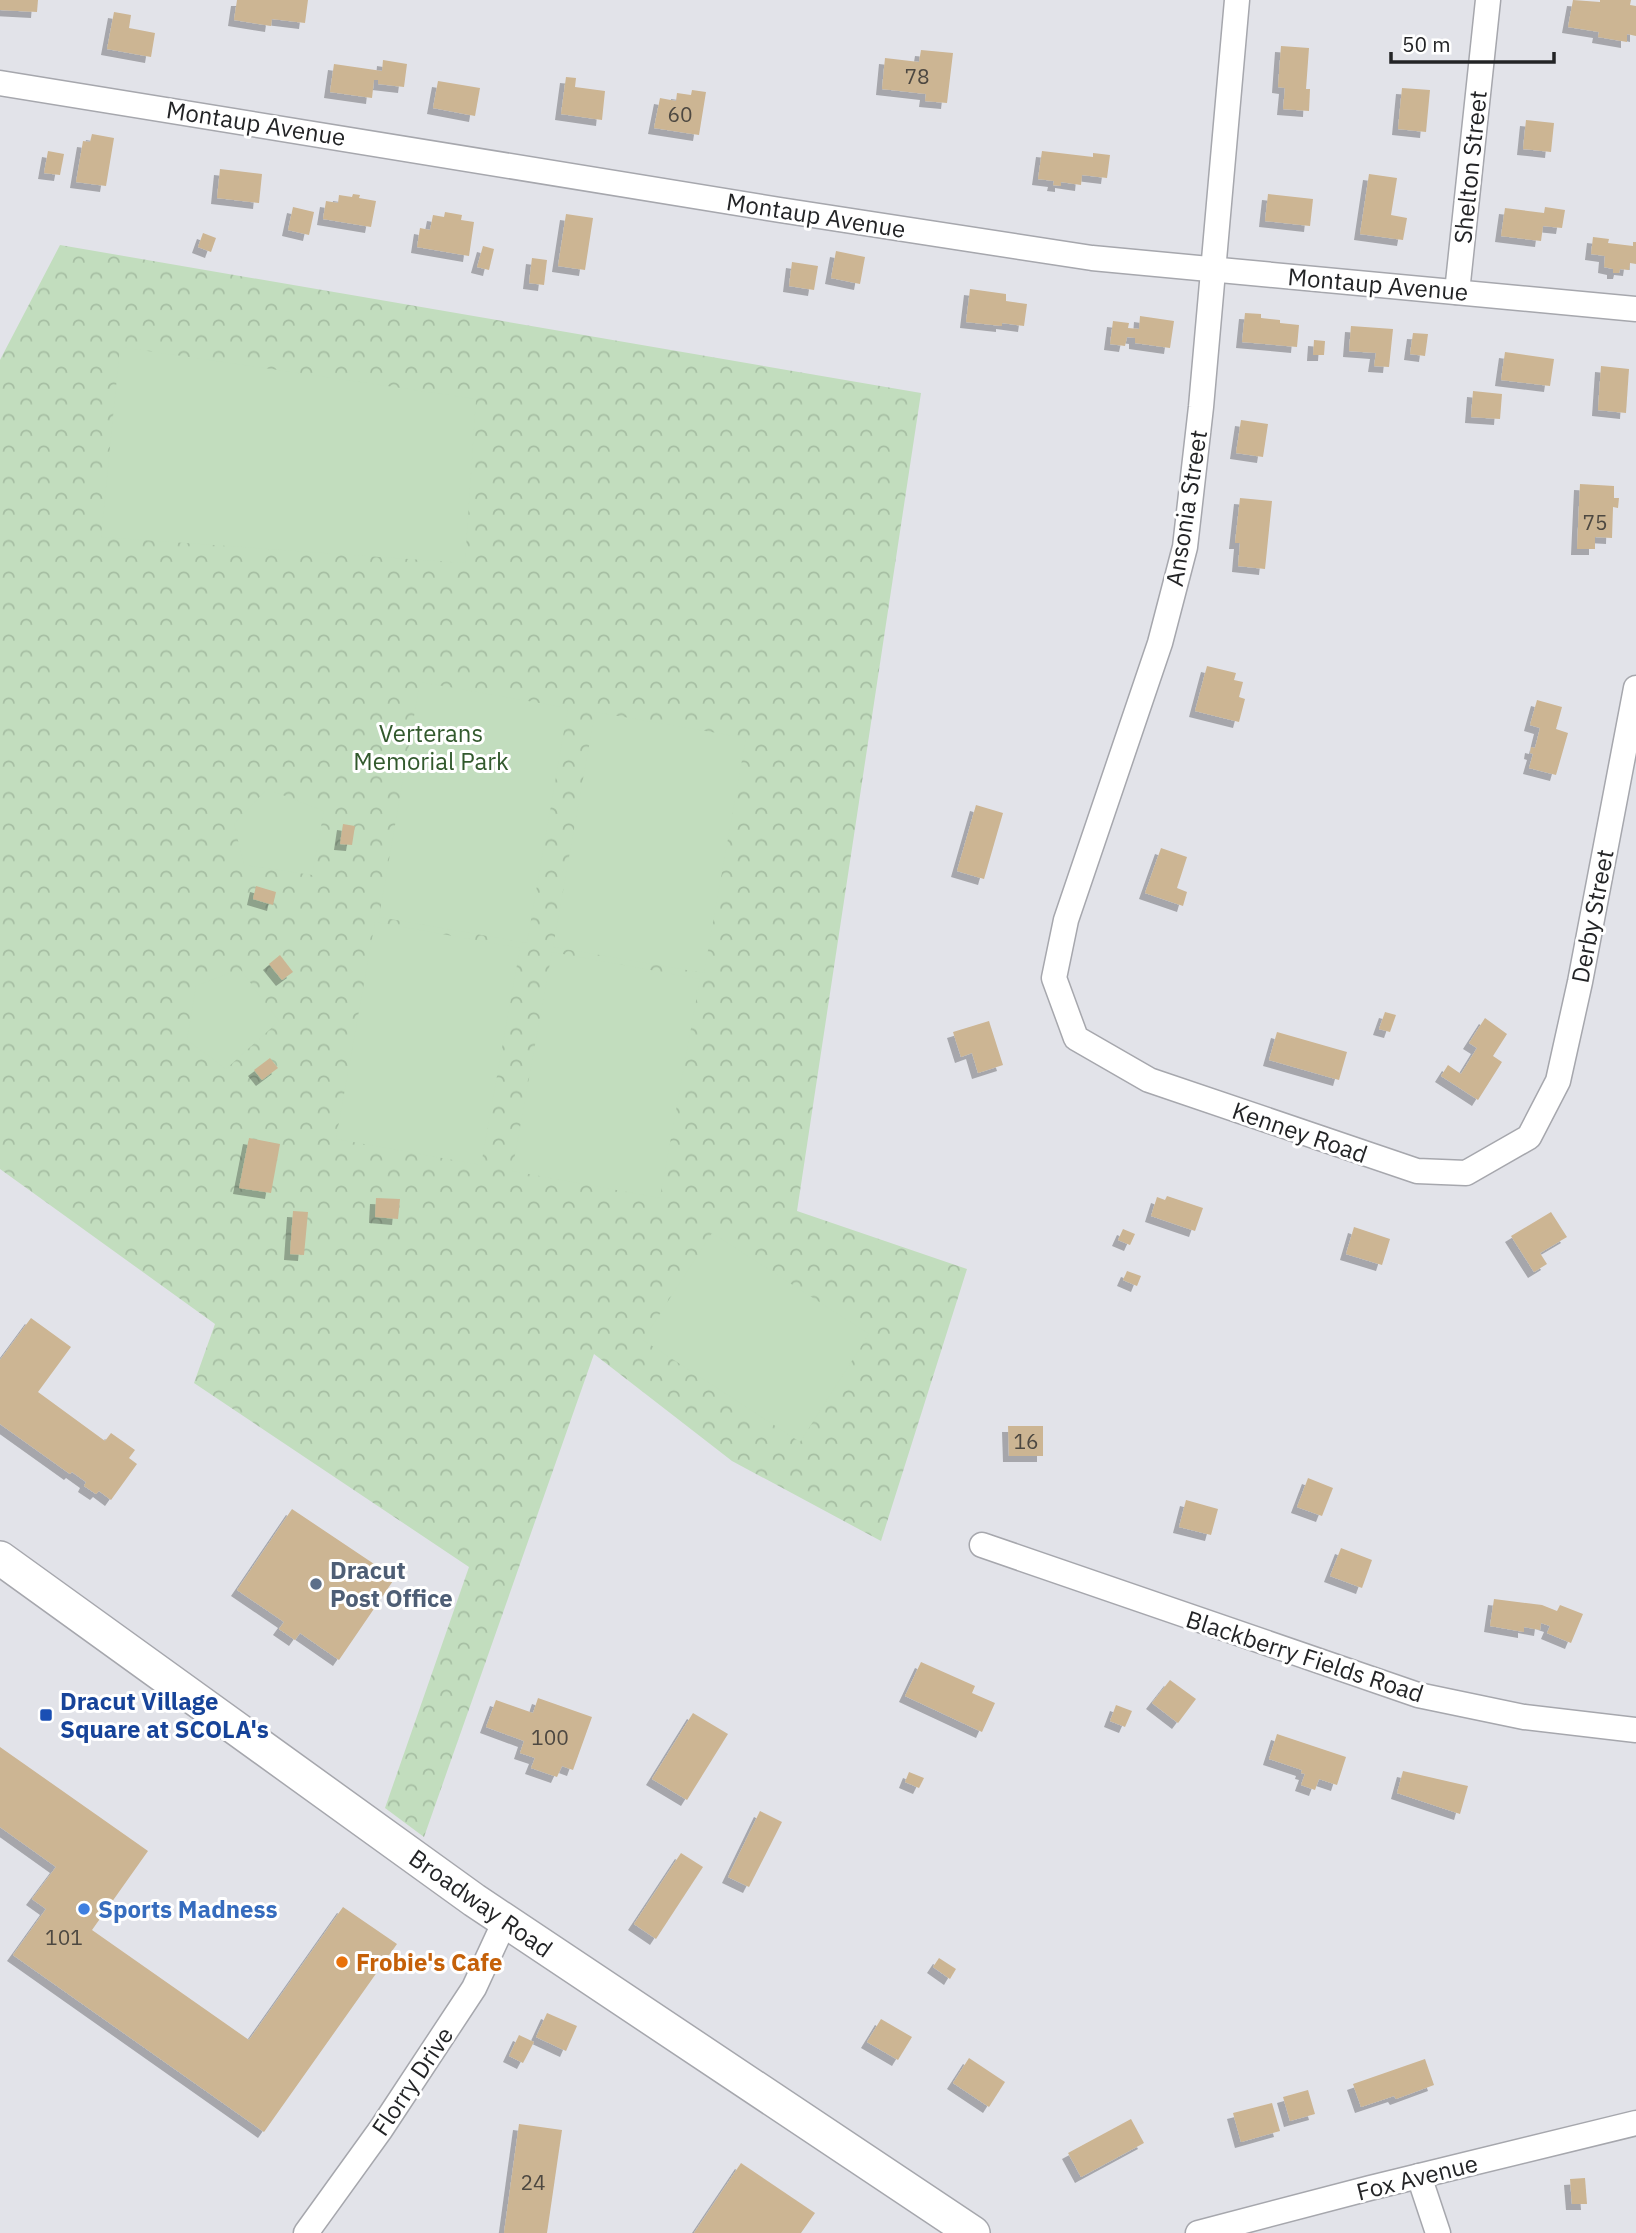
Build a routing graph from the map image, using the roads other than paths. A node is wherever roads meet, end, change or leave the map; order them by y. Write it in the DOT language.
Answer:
graph roads {
  1 [pos="1237,0"];
  2 [pos="1488,0"];
  3 [pos="0,83"];
  4 [pos="1214,268"];
  5 [pos="1457,292"];
  6 [pos="1636,309"];
  7 [pos="1636,688"];
  8 [pos="1076,1038"];
  9 [pos="1529,1138"];
  10 [pos="982,1545"];
  11 [pos="0,1558"];
  12 [pos="1636,1730"];
  13 [pos="505,1921"];
  14 [pos="1636,2123"];
  15 [pos="1419,2176"];
  16 [pos="306,2233"];
  17 [pos="973,2233"];
  18 [pos="1198,2233"];
  19 [pos="1438,2233"];
  1 -- 4 [label="street, Ansonia Street"];
  2 -- 5 [label="street, Shelton Street"];
  3 -- 4 [label="street, Montaup Avenue"];
  4 -- 5 [label="street, Montaup Avenue"];
  4 -- 8 [label="street, Ansonia Street"];
  5 -- 6 [label="street, Montaup Avenue"];
  7 -- 9 [label="street, Derby Street"];
  8 -- 9 [label="street, Kenney Road"];
  10 -- 12 [label="street, Blackberry Fields Road"];
  11 -- 13 [label="main road, Broadway Road"];
  13 -- 16 [label="street, Florry Drive"];
  13 -- 17 [label="main road, Broadway Road"];
  14 -- 15 [label="street, Fox Avenue"];
  15 -- 18 [label="street, Fox Avenue"];
  15 -- 19 [label="street"];
}
